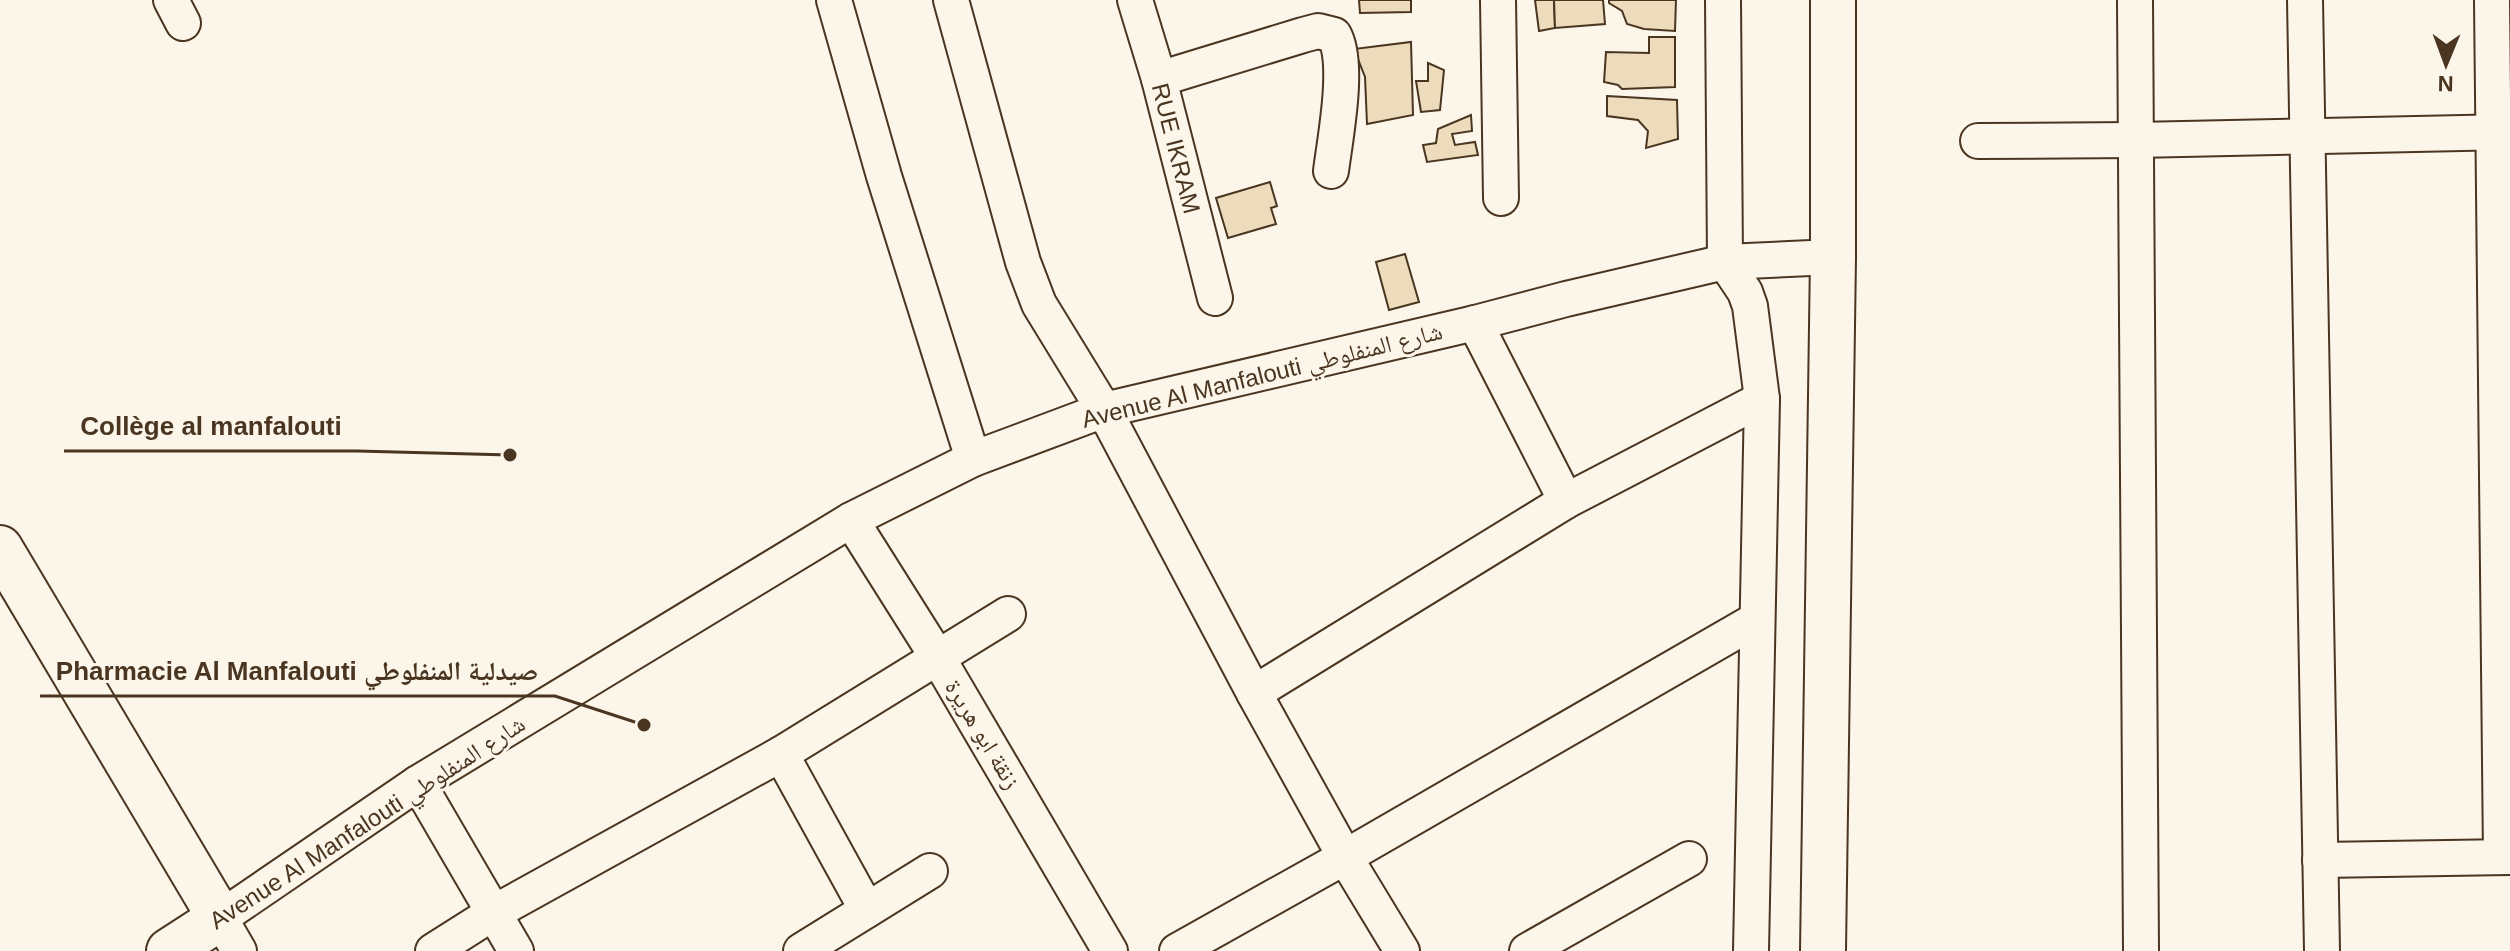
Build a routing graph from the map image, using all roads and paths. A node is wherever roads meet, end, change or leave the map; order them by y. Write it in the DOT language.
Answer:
graph roads {
  1 [pos="834,0"];
  2 [pos="951,0"];
  3 [pos="1135,0"];
  4 [pos="1498,0"];
  5 [pos="1723,0"];
  6 [pos="1833,0"];
  7 [pos="2135,0"];
  8 [pos="2305,0"];
  9 [pos="2492,0"];
  10 [pos="1159,79"];
  11 [pos="2502,133"];
  12 [pos="2306,137"];
  13 [pos="2136,140"];
  14 [pos="1978,141"];
  15 [pos="1331,171"];
  16 [pos="1501,198"];
  17 [pos="1833,257"];
  18 [pos="1725,262"];
  19 [pos="1215,298"];
  20 [pos="1475,323"];
  21 [pos="1762,399"];
  22 [pos="1104,410"];
  23 [pos="973,459"];
  24 [pos="1566,501"];
  25 [pos="851,520"];
  26 [pos="0,548"];
  27 [pos="1008,614"];
  28 [pos="1756,620"];
  29 [pos="938,658"];
  30 [pos="2505,673"];
  31 [pos="1254,693"];
  32 [pos="781,754"];
  33 [pos="418,783"];
  34 [pos="1345,857"];
  35 [pos="2506,857"];
  36 [pos="1689,859"];
  37 [pos="2320,860"];
  38 [pos="930,871"];
  39 [pos="867,910"];
  40 [pos="493,913"];
  41 [pos="230,934"];
  42 [pos="169,951"];
  43 [pos="433,951"];
  44 [pos="516,951"];
  45 [pos="801,951"];
  46 [pos="1110,951"];
  47 [pos="1177,951"];
  48 [pos="1402,951"];
  49 [pos="1527,951"];
  50 [pos="1751,951"];
  51 [pos="1823,951"];
  52 [pos="2141,951"];
  53 [pos="2322,951"];
  1 -- 23 [label="street"];
  2 -- 22 [label="street"];
  3 -- 10 [label="street, RUE IKRAM"];
  4 -- 16 [label="street"];
  5 -- 18 [label="street"];
  6 -- 17 [label="main road"];
  7 -- 13 [label="street"];
  8 -- 12 [label="street"];
  9 -- 11 [label="street"];
  10 -- 15 [label="street"];
  10 -- 19 [label="street, RUE IKRAM"];
  11 -- 12 [label="street"];
  11 -- 30 [label="street"];
  12 -- 13 [label="street"];
  12 -- 37 [label="street"];
  13 -- 14 [label="street"];
  13 -- 52 [label="street"];
  17 -- 18 [label="street, Avenue Al Manfalouti شارع المنفلوطي"];
  17 -- 51 [label="main road"];
  18 -- 20 [label="street, Avenue Al Manfalouti شارع المنفلوطي"];
  18 -- 21 [label="street"];
  20 -- 22 [label="street, Avenue Al Manfalouti شارع المنفلوطي"];
  20 -- 24 [label="street"];
  21 -- 24 [label="street"];
  21 -- 28 [label="street"];
  22 -- 23 [label="street, Avenue Al Manfalouti شارع المنفلوطي"];
  22 -- 31 [label="street"];
  23 -- 25 [label="street, Avenue Al Manfalouti شارع المنفلوطي"];
  24 -- 31 [label="street"];
  25 -- 29 [label="street, زنقة ابو هريرة"];
  25 -- 33 [label="street, Avenue Al Manfalouti شارع المنفلوطي"];
  26 -- 41 [label="main road"];
  27 -- 29 [label="street"];
  28 -- 34 [label="street"];
  28 -- 50 [label="street"];
  29 -- 32 [label="street"];
  29 -- 46 [label="street, زنقة ابو هريرة"];
  30 -- 35 [label="street"];
  31 -- 34 [label="street"];
  32 -- 39 [label="street"];
  32 -- 40 [label="street"];
  33 -- 40 [label="street"];
  33 -- 41 [label="street, Avenue Al Manfalouti شارع المنفلوطي"];
  34 -- 47 [label="street"];
  34 -- 48 [label="street"];
  35 -- 37 [label="street"];
  36 -- 49 [label="street"];
  37 -- 53 [label="street"];
  38 -- 39 [label="street"];
  39 -- 45 [label="street"];
  40 -- 43 [label="street"];
  40 -- 44 [label="street"];
  41 -- 42 [label="main road, Avenue Al Manfalouti شارع المنفلوطي"];
}
